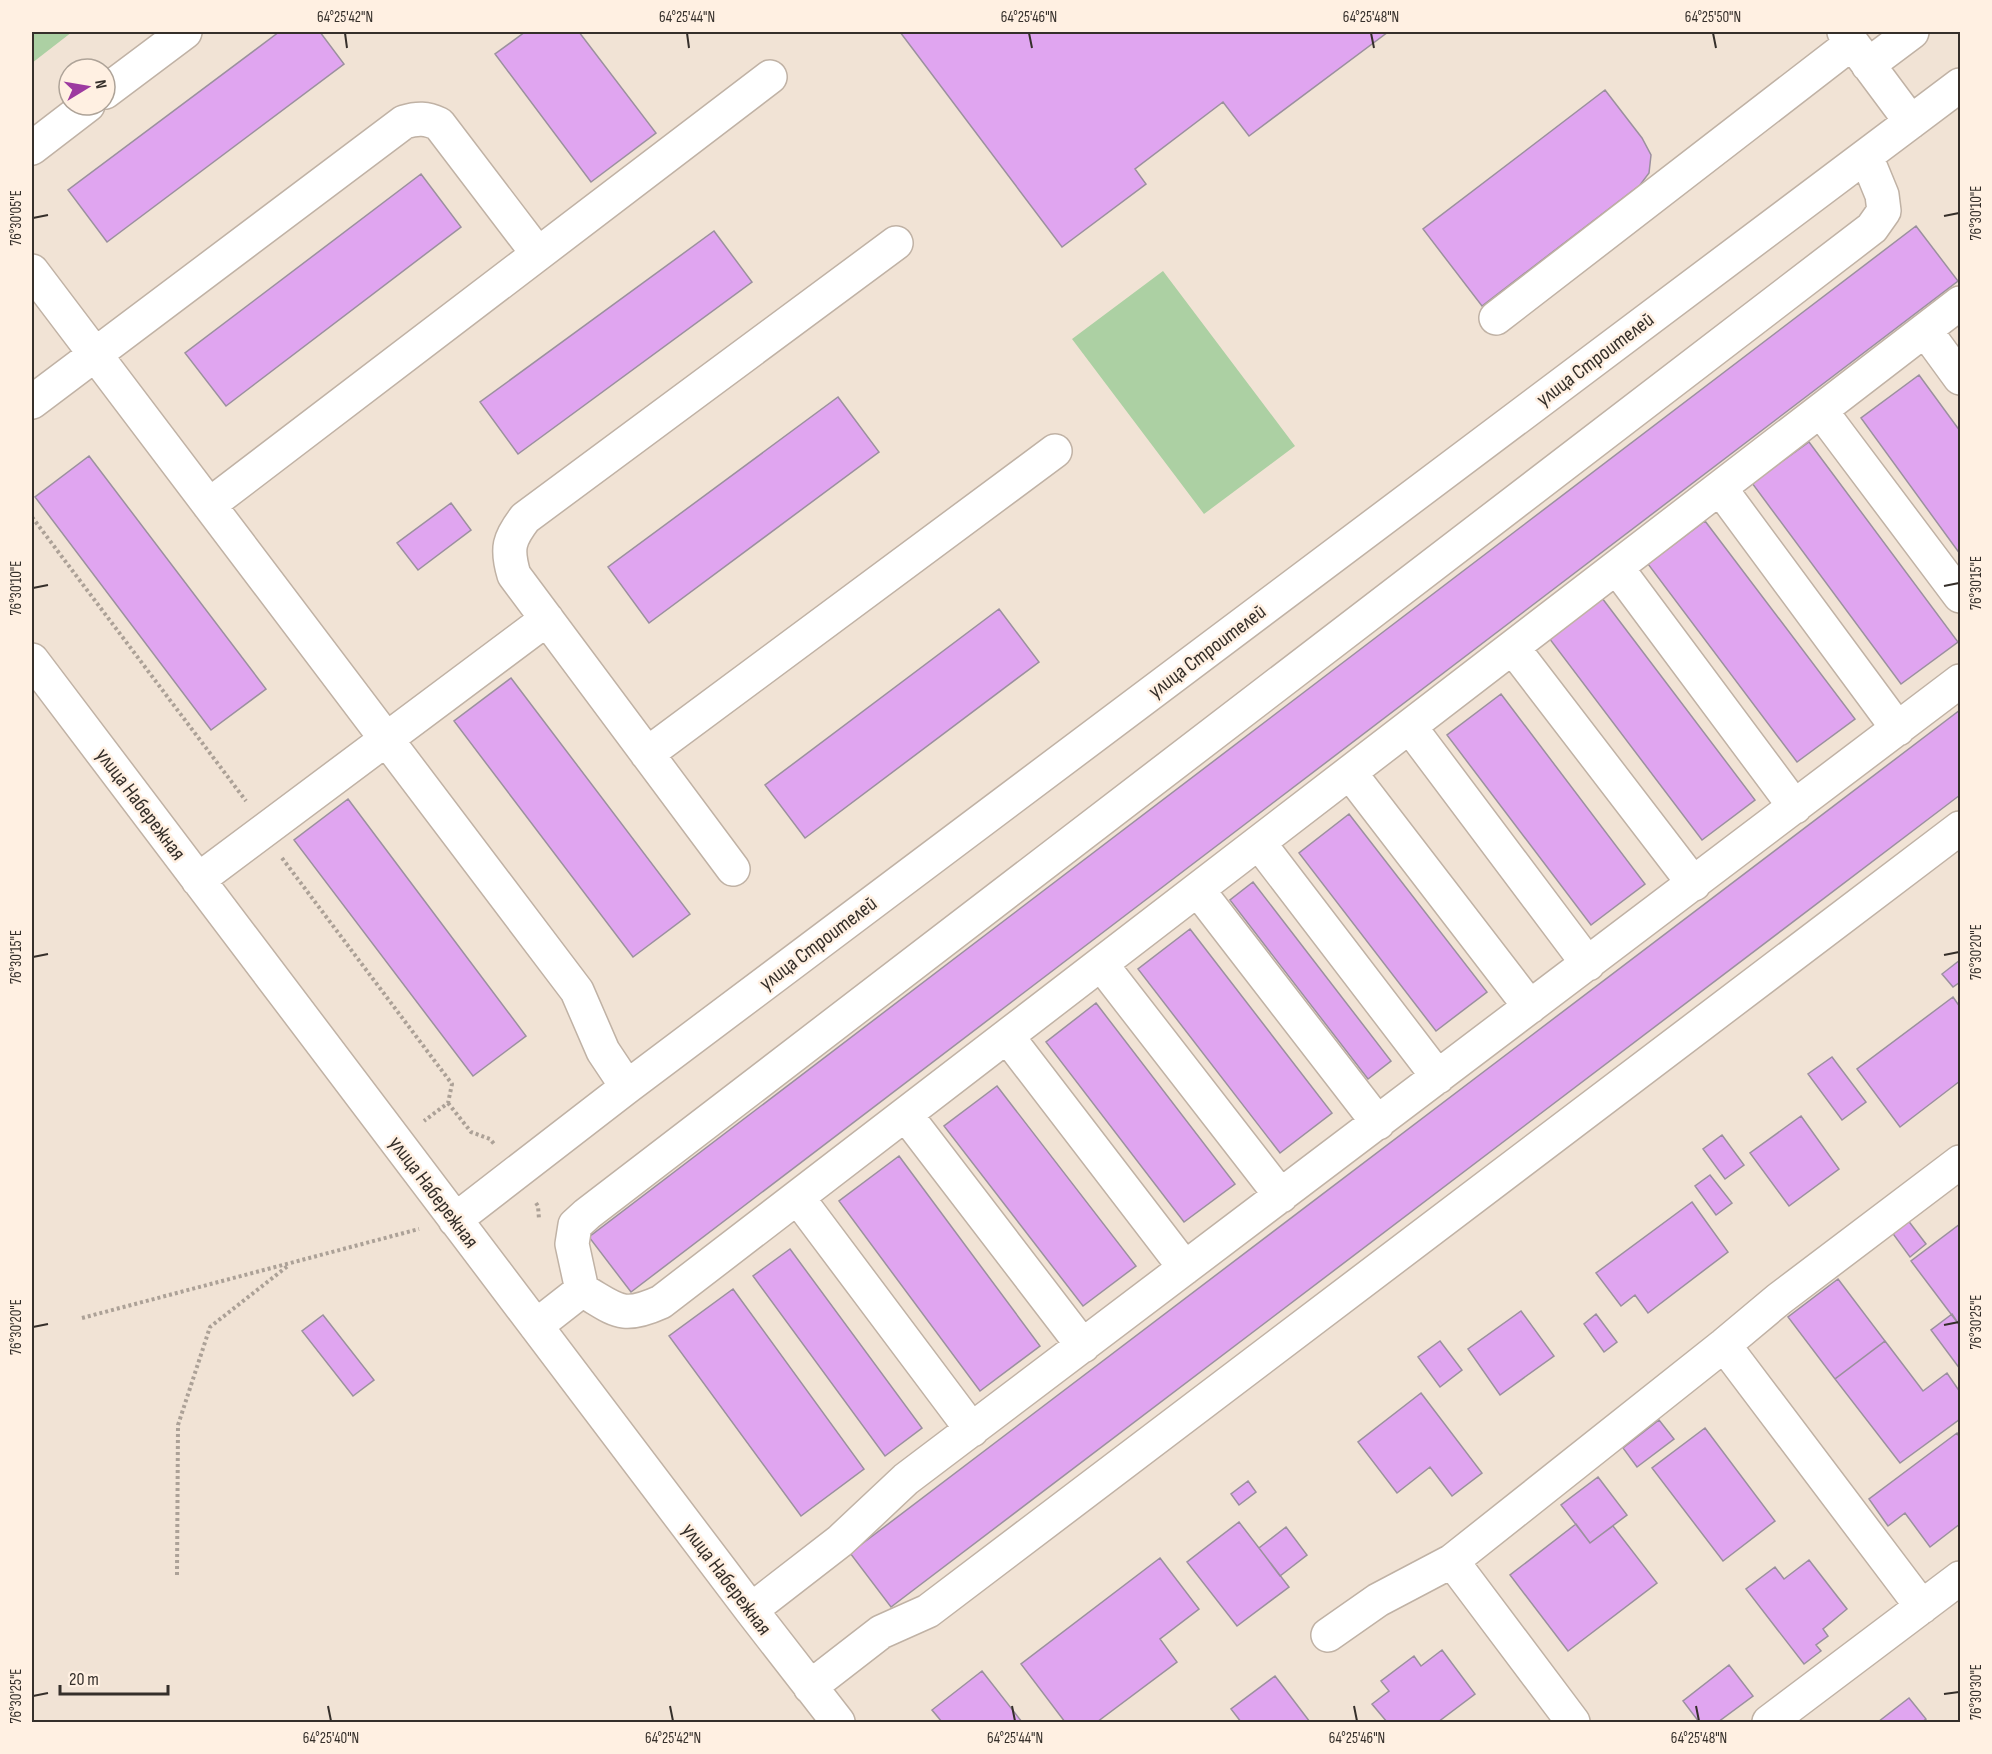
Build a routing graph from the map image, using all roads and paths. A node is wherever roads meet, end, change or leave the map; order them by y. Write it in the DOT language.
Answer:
graph roads {
  1 [pos="184,32"];
  2 [pos="1911,32"];
  3 [pos="1855,46"];
  4 [pos="770,77"];
  5 [pos="117,83"];
  6 [pos="1960,85"];
  7 [pos="72,117"];
  8 [pos="1911,122"];
  9 [pos="32,147"];
  10 [pos="1866,156"];
  11 [pos="896,243"];
  12 [pos="538,254"];
  13 [pos="32,271"];
  14 [pos="1960,303"];
  15 [pos="1496,318"];
  16 [pos="1926,330"];
  17 [pos="94,354"];
  18 [pos="1960,378"];
  19 [pos="32,402"];
  20 [pos="1821,411"];
  21 [pos="1055,451"];
  22 [pos="1720,488"];
  23 [pos="209,505"];
  24 [pos="1617,568"];
  25 [pos="1960,596"];
  26 [pos="547,620"];
  27 [pos="1513,648"];
  28 [pos="32,660"];
  29 [pos="1960,681"];
  30 [pos="1410,727"];
  31 [pos="1898,729"];
  32 [pos="386,738"];
  33 [pos="647,754"];
  34 [pos="1350,773"];
  35 [pos="1795,807"];
  36 [pos="1960,828"];
  37 [pos="1259,843"];
  38 [pos="733,869"];
  39 [pos="198,880"];
  40 [pos="1694,884"];
  41 [pos="1198,890"];
  42 [pos="1101,964"];
  43 [pos="1588,964"];
  44 [pos="1530,1007"];
  45 [pos="1007,1036"];
  46 [pos="1438,1077"];
  47 [pos="627,1088"];
  48 [pos="906,1115"];
  49 [pos="1378,1123"];
  50 [pos="1960,1162"];
  51 [pos="1281,1196"];
  52 [pos="798,1198"];
  53 [pos="455,1220"];
  54 [pos="291,1263"];
  55 [pos="1185,1268"];
  56 [pos="582,1290"];
  57 [pos="82,1318"];
  58 [pos="536,1326"];
  59 [pos="1724,1345"];
  60 [pos="1083,1346"];
  61 [pos="972,1430"];
  62 [pos="1452,1561"];
  63 [pos="177,1575"];
  64 [pos="1960,1578"];
  65 [pos="1922,1606"];
  66 [pos="751,1610"];
  67 [pos="1328,1635"];
  68 [pos="810,1687"];
  69 [pos="838,1722"];
  70 [pos="1573,1722"];
  71 [pos="1769,1722"];
  1 -- 5 [label="street"];
  2 -- 3 [label="street"];
  3 -- 8 [label="street"];
  3 -- 15 [label="street"];
  4 -- 12 [label="street"];
  6 -- 8 [label="street, улица Строителей"];
  7 -- 9 [label="street"];
  8 -- 10 [label="street, улица Строителей"];
  10 -- 47 [label="street, улица Строителей"];
  10 -- 56 [label="street"];
  11 -- 26 [label="street"];
  12 -- 17 [label="street"];
  12 -- 23 [label="street"];
  13 -- 17 [label="street"];
  14 -- 16 [label="street"];
  16 -- 18 [label="street"];
  16 -- 20 [label="street"];
  17 -- 19 [label="street"];
  17 -- 23 [label="street"];
  20 -- 22 [label="street"];
  20 -- 25 [label="street"];
  21 -- 33 [label="street"];
  22 -- 24 [label="street"];
  22 -- 31 [label="street"];
  23 -- 32 [label="street"];
  24 -- 27 [label="street"];
  24 -- 35 [label="street"];
  26 -- 32 [label="street"];
  26 -- 33 [label="street"];
  27 -- 30 [label="street"];
  27 -- 40 [label="street"];
  28 -- 39 [label="street, улица Набережная"];
  29 -- 31 [label="street"];
  30 -- 34 [label="street"];
  30 -- 43 [label="street"];
  31 -- 35 [label="street"];
  32 -- 39 [label="street"];
  32 -- 47 [label="street"];
  33 -- 38 [label="street"];
  34 -- 37 [label="street"];
  34 -- 44 [label="street"];
  35 -- 40 [label="street"];
  36 -- 68 [label="street"];
  37 -- 41 [label="street"];
  37 -- 46 [label="street"];
  39 -- 53 [label="street, улица Набережная"];
  40 -- 43 [label="street"];
  41 -- 42 [label="street"];
  41 -- 49 [label="street"];
  42 -- 45 [label="street"];
  42 -- 51 [label="street"];
  43 -- 44 [label="street"];
  44 -- 46 [label="street"];
  45 -- 48 [label="street"];
  45 -- 55 [label="street"];
  46 -- 49 [label="street"];
  47 -- 53 [label="street, улица Строителей"];
  48 -- 52 [label="street"];
  48 -- 60 [label="street"];
  49 -- 51 [label="street"];
  50 -- 59 [label="street"];
  51 -- 55 [label="street"];
  52 -- 56 [label="street"];
  52 -- 61 [label="street"];
  53 -- 54 [label="path"];
  53 -- 58 [label="street, улица Набережная"];
  54 -- 57 [label="path"];
  54 -- 63 [label="path"];
  55 -- 60 [label="street"];
  56 -- 58 [label="street"];
  58 -- 66 [label="street, улица Набережная"];
  59 -- 62 [label="street"];
  59 -- 65 [label="street"];
  60 -- 61 [label="street"];
  61 -- 66 [label="street"];
  62 -- 67 [label="street"];
  62 -- 70 [label="street"];
  64 -- 65 [label="street"];
  65 -- 71 [label="street"];
  66 -- 68 [label="street, улица Набережная"];
  68 -- 69 [label="street, улица Набережная"];
}
